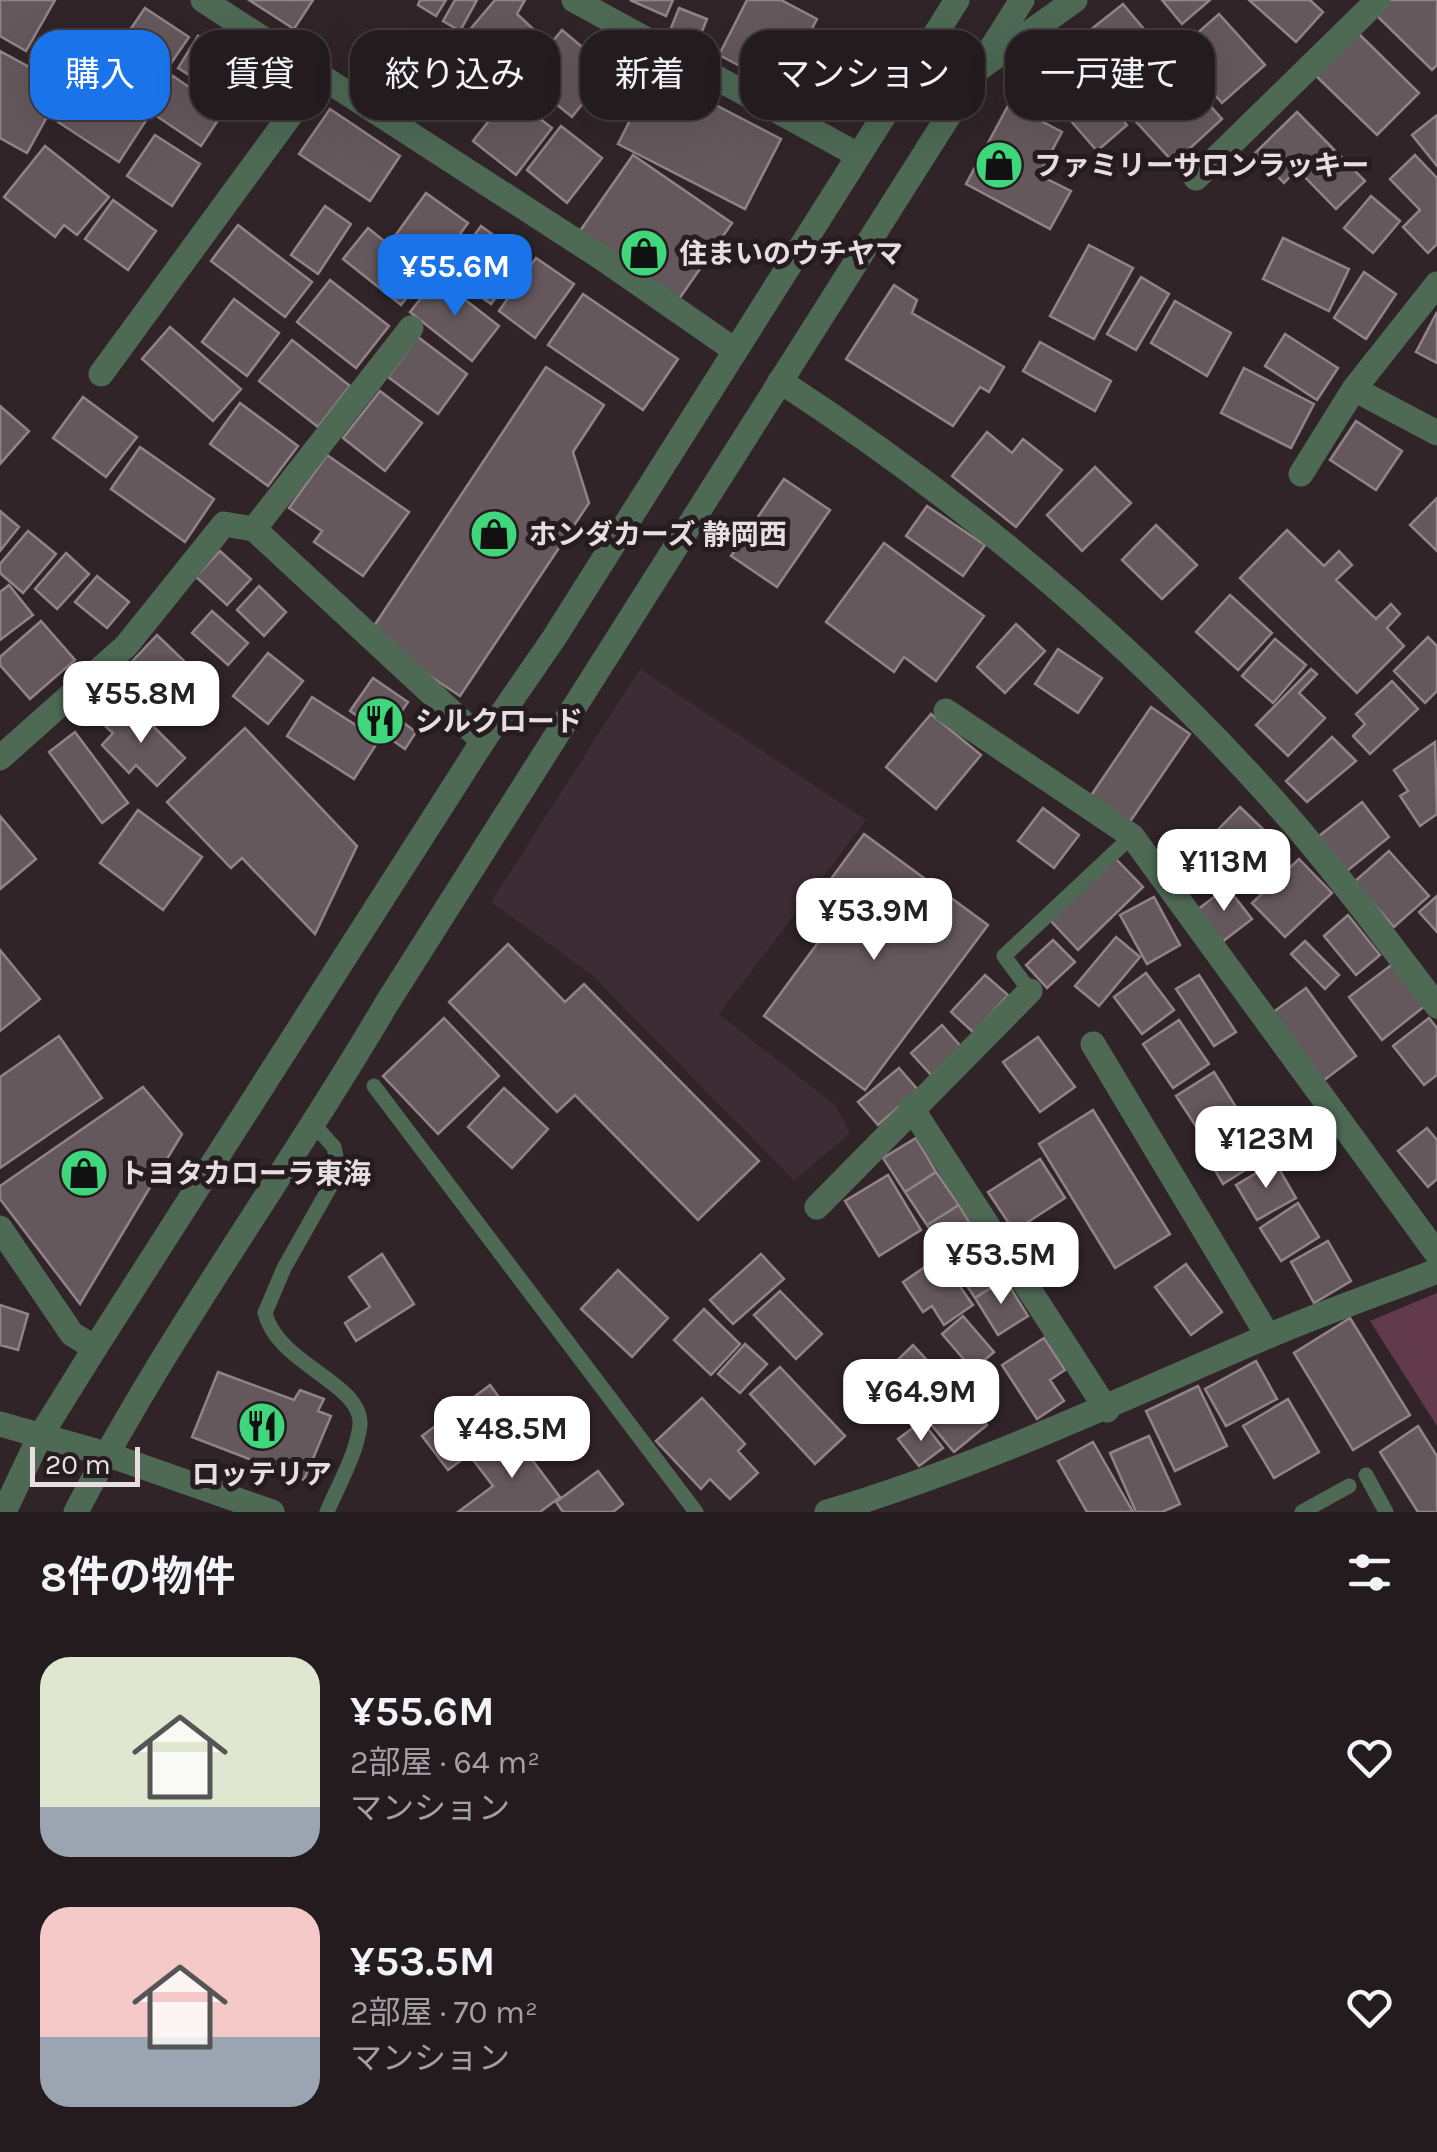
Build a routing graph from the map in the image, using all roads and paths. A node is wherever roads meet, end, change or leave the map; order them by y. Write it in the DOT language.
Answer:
graph roads {
  1 [pos="203,0"];
  2 [pos="574,0"];
  3 [pos="958,0"];
  4 [pos="1022,0"];
  5 [pos="1075,0"];
  6 [pos="1378,0"];
  7 [pos="249,30"];
  8 [pos="985,59"];
  9 [pos="985,65"];
  10 [pos="330,83"];
  11 [pos="287,120"];
  12 [pos="946,120"];
  13 [pos="858,155"];
  14 [pos="1196,178"];
  15 [pos="1437,284"];
  16 [pos="411,328"];
  17 [pos="733,349"];
  18 [pos="101,374"];
  19 [pos="780,381"];
  20 [pos="1354,389"];
  21 [pos="1437,433"];
  22 [pos="1301,474"];
  23 [pos="254,529"];
  24 [pos="946,711"];
  25 [pos="483,741"];
  26 [pos="0,758"];
  27 [pos="1132,836"];
  28 [pos="1030,991"];
  29 [pos="1437,1006"];
  30 [pos="1093,1044"];
  31 [pos="374,1086"];
  32 [pos="911,1107"];
  33 [pos="315,1126"];
  34 [pos="817,1207"];
  35 [pos="0,1228"];
  36 [pos="1437,1254"];
  37 [pos="1437,1271"];
  38 [pos="1268,1336"];
  39 [pos="95,1348"];
  40 [pos="1107,1410"];
  41 [pos="0,1424"];
  42 [pos="39,1438"];
  43 [pos="106,1454"];
  44 [pos="1366,1475"];
  45 [pos="1349,1486"];
  46 [pos="4,1512"];
  47 [pos="76,1512"];
  48 [pos="272,1512"];
  49 [pos="327,1512"];
  50 [pos="696,1512"];
  51 [pos="827,1512"];
  52 [pos="1302,1512"];
  53 [pos="1386,1512"];
  1 -- 7 [label="street"];
  2 -- 13 [label="street"];
  3 -- 13 [label="street"];
  4 -- 8 [label="street"];
  5 -- 9 [label="street"];
  6 -- 14 [label="street"];
  10 -- 17 [label="street"];
  11 -- 18 [label="street"];
  12 -- 19 [label="street"];
  13 -- 17 [label="street"];
  15 -- 20 [label="street"];
  16 -- 23 [label="street"];
  17 -- 25 [label="street"];
  19 -- 29 [label="street"];
  19 -- 33 [label="street"];
  20 -- 21 [label="street"];
  20 -- 22 [label="street"];
  23 -- 25 [label="street"];
  23 -- 26 [label="street"];
  24 -- 27 [label="street"];
  25 -- 39 [label="street"];
  27 -- 28 [label="lane"];
  27 -- 36 [label="street"];
  28 -- 32 [label="street"];
  30 -- 38 [label="street"];
  31 -- 50 [label="lane"];
  32 -- 34 [label="street"];
  32 -- 40 [label="street"];
  33 -- 43 [label="street"];
  33 -- 49 [label="lane"];
  35 -- 39 [label="street"];
  37 -- 38 [label="street"];
  38 -- 40 [label="street"];
  39 -- 42 [label="street"];
  40 -- 51 [label="street"];
  41 -- 42 [label="street"];
  42 -- 43 [label="street"];
  42 -- 46 [label="street"];
  43 -- 47 [label="street"];
  43 -- 48 [label="street"];
  44 -- 53 [label="lane"];
  45 -- 52 [label="lane"];
}
